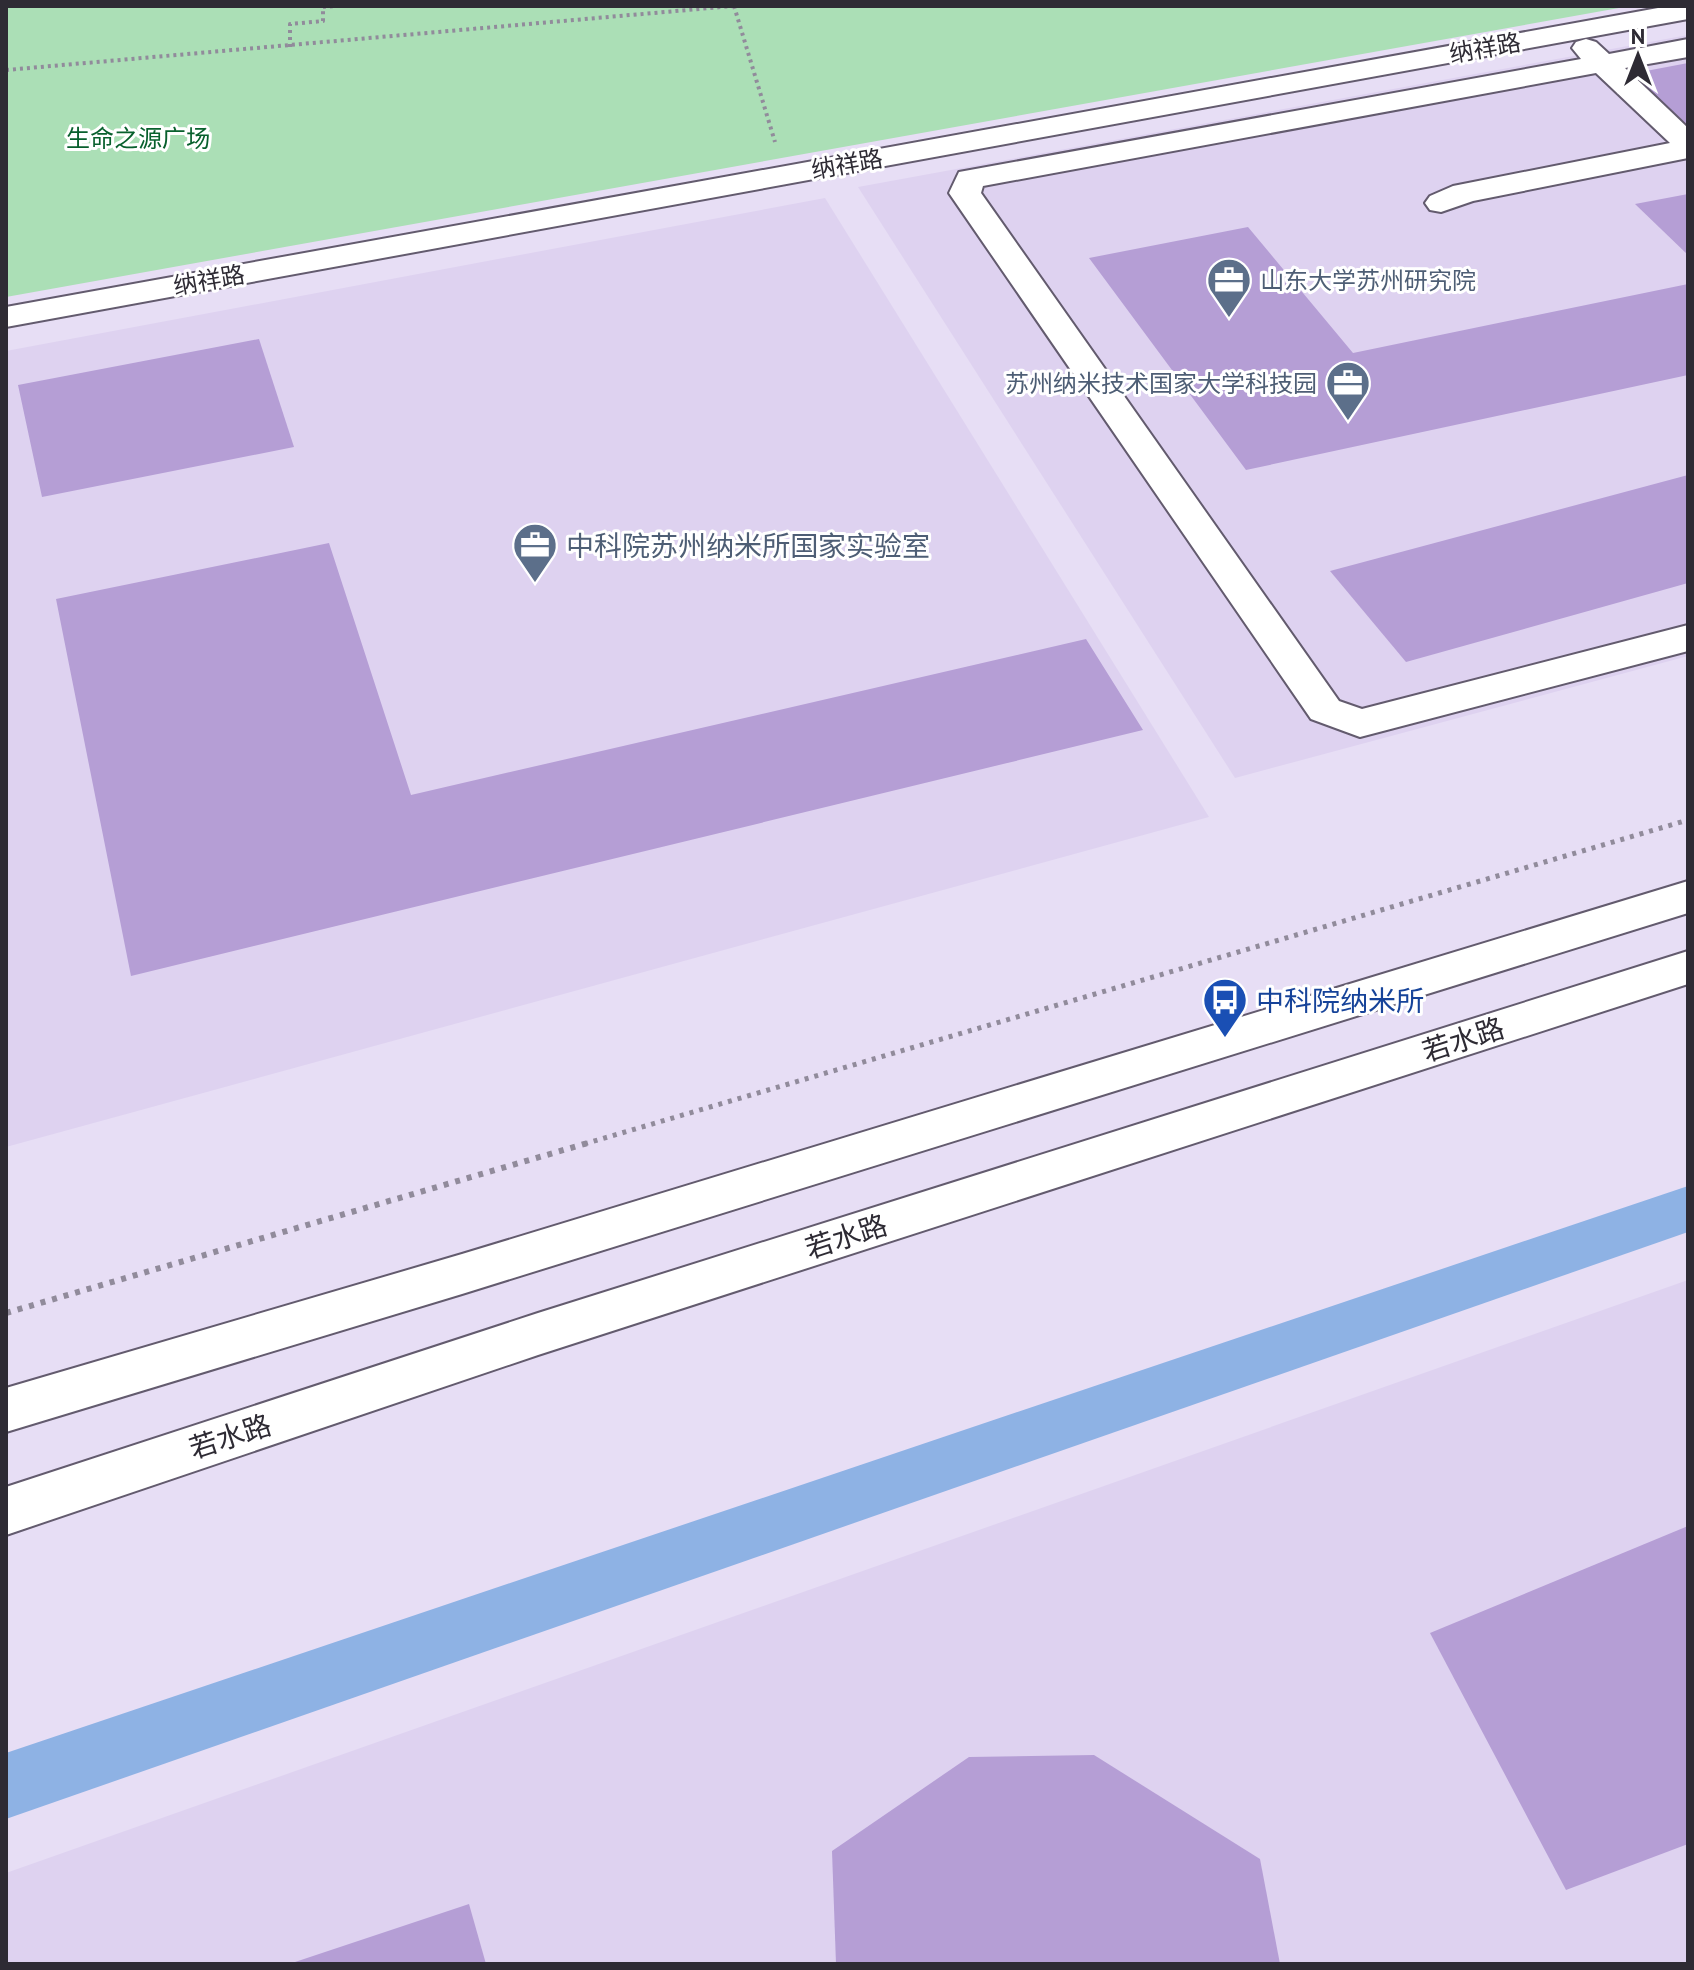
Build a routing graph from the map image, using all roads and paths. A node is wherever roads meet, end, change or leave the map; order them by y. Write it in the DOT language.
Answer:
graph roads {
  1 [pos="336,6"];
  2 [pos="734,6"];
  3 [pos="1688,11"];
  4 [pos="1569,33"];
  5 [pos="290,47"];
  6 [pos="1688,48"];
  7 [pos="1602,63"];
  8 [pos="6,70"];
  9 [pos="1688,146"];
  10 [pos="776,147"];
  11 [pos="1441,203"];
  12 [pos="6,317"];
  13 [pos="1688,638"];
  14 [pos="1688,820"];
  15 [pos="1688,897"];
  16 [pos="1688,967"];
  17 [pos="6,1313"];
  18 [pos="6,1410"];
  19 [pos="6,1511"];
  1 -- 5 [label="path"];
  2 -- 5 [label="path"];
  2 -- 10 [label="path"];
  3 -- 4 [label="main road, 纳祥路"];
  4 -- 7 [label="main road"];
  4 -- 12 [label="main road, 纳祥路"];
  5 -- 8 [label="path"];
  6 -- 7 [label="main road"];
  7 -- 9 [label="main road"];
  7 -- 13 [label="main road"];
  9 -- 11 [label="main road"];
  14 -- 17 [label="path"];
  15 -- 18 [label="main road"];
  16 -- 19 [label="main road, 若水路"];
}
